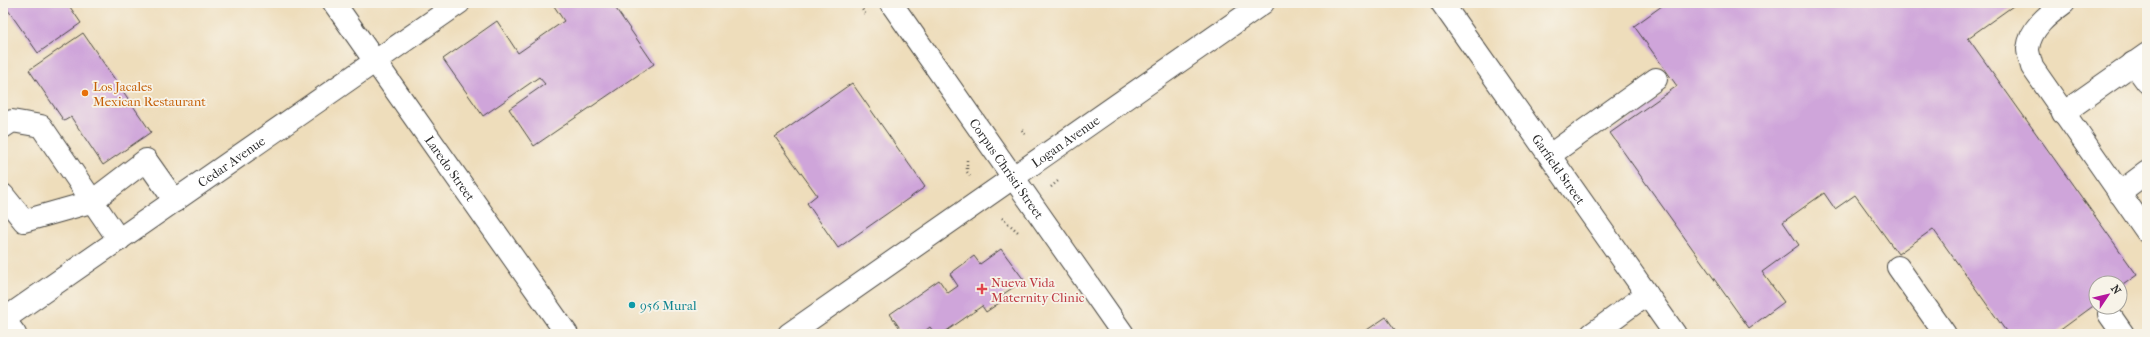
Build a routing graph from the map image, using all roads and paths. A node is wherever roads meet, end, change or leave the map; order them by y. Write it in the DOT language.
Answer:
graph roads {
  1 [pos="334,3"];
  2 [pos="459,3"];
  3 [pos="891,3"];
  4 [pos="1263,3"];
  5 [pos="1442,3"];
  6 [pos="2064,3"];
  7 [pos="2140,58"];
  8 [pos="375,62"];
  9 [pos="1656,79"];
  10 [pos="2147,82"];
  11 [pos="2062,113"];
  12 [pos="3,127"];
  13 [pos="963,155"];
  14 [pos="1550,155"];
  15 [pos="967,172"];
  16 [pos="2147,172"];
  17 [pos="1013,177"];
  18 [pos="2119,192"];
  19 [pos="3,195"];
  20 [pos="175,201"];
  21 [pos="91,202"];
  22 [pos="2147,232"];
  23 [pos="119,240"];
  24 [pos="1898,267"];
  25 [pos="1647,294"];
  26 [pos="2110,315"];
  27 [pos="6,323"];
  28 [pos="567,334"];
  29 [pos="789,334"];
  30 [pos="1123,334"];
  31 [pos="1592,334"];
  32 [pos="1675,334"];
  33 [pos="1945,334"];
  34 [pos="2123,334"];
  1 -- 8 [label="street, Laredo Street"];
  2 -- 8 [label="street, Cedar Avenue"];
  3 -- 17 [label="street, Corpus Christi Street"];
  4 -- 17 [label="street, Logan Avenue"];
  5 -- 14 [label="street, Garfield Street"];
  6 -- 11 [label="street"];
  7 -- 10 [label="street"];
  7 -- 11 [label="street"];
  8 -- 20 [label="street, Cedar Avenue"];
  8 -- 28 [label="street, Laredo Street"];
  9 -- 14 [label="street"];
  11 -- 18 [label="street"];
  12 -- 21 [label="street"];
  13 -- 15 [label="path"];
  14 -- 25 [label="street, Garfield Street"];
  16 -- 18 [label="street"];
  17 -- 29 [label="street, Logan Avenue"];
  17 -- 30 [label="street, Corpus Christi Street"];
  18 -- 22 [label="street"];
  19 -- 21 [label="street"];
  20 -- 21 [label="street"];
  20 -- 23 [label="street, Cedar Avenue"];
  21 -- 23 [label="street"];
  23 -- 27 [label="street, Cedar Avenue"];
  24 -- 33 [label="street"];
  25 -- 31 [label="street"];
  25 -- 32 [label="street, Garfield Street"];
  26 -- 34 [label="street"];
}
